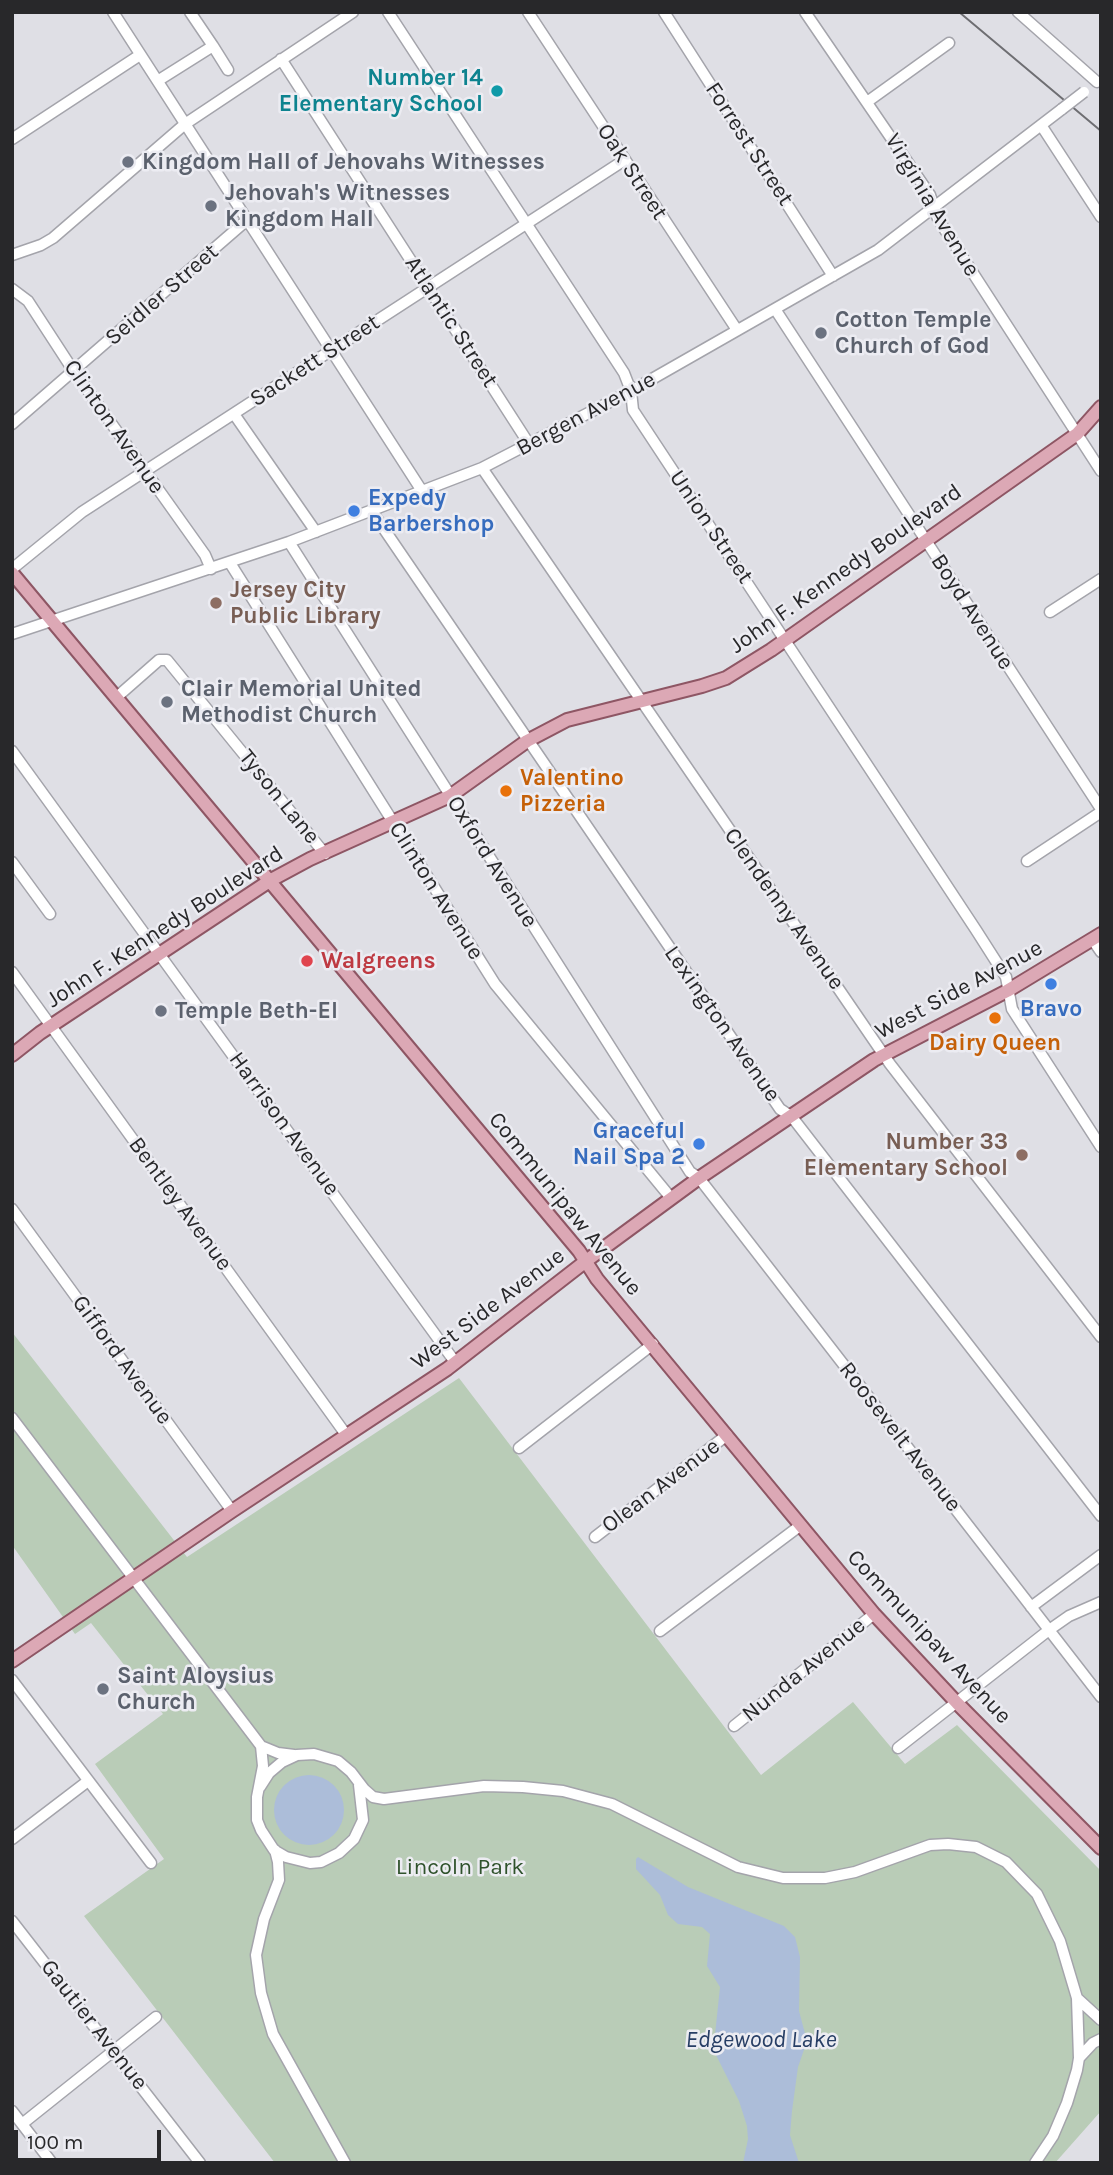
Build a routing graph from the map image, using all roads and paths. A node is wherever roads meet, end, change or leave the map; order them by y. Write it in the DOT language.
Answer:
graph roads {
  1 [pos="113,12"];
  2 [pos="190,12"];
  3 [pos="353,12"];
  4 [pos="388,12"];
  5 [pos="528,12"];
  6 [pos="664,12"];
  7 [pos="805,12"];
  8 [pos="1018,12"];
  9 [pos="949,43"];
  10 [pos="213,46"];
  11 [pos="140,55"];
  12 [pos="281,59"];
  13 [pos="228,70"];
  14 [pos="159,80"];
  15 [pos="1099,81"];
  16 [pos="867,102"];
  17 [pos="185,124"];
  18 [pos="1041,125"];
  19 [pos="12,139"];
  20 [pos="623,161"];
  21 [pos="933,208"];
  22 [pos="1101,217"];
  23 [pos="247,220"];
  24 [pos="528,223"];
  25 [pos="12,255"];
  26 [pos="833,276"];
  27 [pos="429,287"];
  28 [pos="12,289"];
  29 [pos="775,309"];
  30 [pos="737,330"];
  31 [pos="332,350"];
  32 [pos="74,371"];
  33 [pos="631,391"];
  34 [pos="1101,407"];
  35 [pos="234,414"];
  36 [pos="12,424"];
  37 [pos="1077,434"];
  38 [pos="529,444"];
  39 [pos="482,468"];
  40 [pos="1101,471"];
  41 [pos="145,472"];
  42 [pos="422,491"];
  43 [pos="371,510"];
  44 [pos="316,532"];
  45 [pos="925,540"];
  46 [pos="289,542"];
  47 [pos="230,563"];
  48 [pos="211,569"];
  49 [pos="12,571"];
  50 [pos="1101,579"];
  51 [pos="1050,612"];
  52 [pos="52,620"];
  53 [pos="12,634"];
  54 [pos="786,639"];
  55 [pos="118,696"];
  56 [pos="640,701"];
  57 [pos="527,741"];
  58 [pos="12,751"];
  59 [pos="450,796"];
  60 [pos="1101,811"];
  61 [pos="393,822"];
  62 [pos="325,854"];
  63 [pos="1027,861"];
  64 [pos="12,862"];
  65 [pos="271,880"];
  66 [pos="50,914"];
  67 [pos="1097,937"];
  68 [pos="1101,952"];
  69 [pos="160,953"];
  70 [pos="12,972"];
  71 [pos="1007,991"];
  72 [pos="51,1026"];
  73 [pos="12,1055"];
  74 [pos="884,1055"];
  75 [pos="792,1117"];
  76 [pos="1101,1147"];
  77 [pos="699,1178"];
  78 [pos="671,1198"];
  79 [pos="12,1209"];
  80 [pos="586,1261"];
  81 [pos="1101,1338"];
  82 [pos="653,1344"];
  83 [pos="455,1362"];
  84 [pos="12,1418"];
  85 [pos="727,1435"];
  86 [pos="347,1436"];
  87 [pos="519,1448"];
  88 [pos="232,1511"];
  89 [pos="1101,1516"];
  90 [pos="801,1525"];
  91 [pos="595,1536"];
  92 [pos="1101,1555"];
  93 [pos="133,1578"];
  94 [pos="1101,1602"];
  95 [pos="1031,1607"];
  96 [pos="874,1614"];
  97 [pos="1049,1630"];
  98 [pos="660,1631"];
  99 [pos="12,1661"];
  100 [pos="12,1680"];
  101 [pos="1101,1697"];
  102 [pos="957,1703"];
  103 [pos="734,1726"];
  104 [pos="261,1745"];
  105 [pos="898,1748"];
  106 [pos="297,1755"];
  107 [pos="356,1779"];
  108 [pos="88,1781"];
  109 [pos="260,1787"];
  110 [pos="12,1839"];
  111 [pos="1101,1848"];
  112 [pos="274,1850"];
  113 [pos="151,1863"];
  114 [pos="12,1921"];
  115 [pos="1077,1998"];
  116 [pos="156,2017"];
  117 [pos="1101,2020"];
  118 [pos="1101,2039"];
  119 [pos="114,2050"];
  120 [pos="1079,2058"];
  121 [pos="12,2111"];
  122 [pos="22,2124"];
  123 [pos="52,2163"];
  124 [pos="200,2163"];
  125 [pos="345,2163"];
  126 [pos="1035,2163"];
  1 -- 11 [label="street"];
  2 -- 10 [label="street"];
  3 -- 12 [label="street"];
  4 -- 24 [label="street, Union Street"];
  5 -- 20 [label="street, Oak Street"];
  6 -- 26 [label="street, Forrest Street"];
  7 -- 16 [label="street, Virginia Avenue"];
  8 -- 15 [label="street"];
  9 -- 16 [label="street"];
  10 -- 13 [label="street"];
  10 -- 14 [label="street"];
  11 -- 14 [label="street"];
  11 -- 19 [label="street"];
  12 -- 17 [label="street"];
  12 -- 27 [label="street, Atlantic Street"];
  14 -- 17 [label="street"];
  15 -- 18 [label="street, Bergen Avenue, bridge"];
  16 -- 21 [label="street, Virginia Avenue"];
  17 -- 23 [label="street"];
  17 -- 25 [label="street"];
  18 -- 21 [label="street, Bergen Avenue"];
  18 -- 22 [label="street"];
  20 -- 24 [label="street, Sackett Street"];
  20 -- 30 [label="street, Oak Street"];
  21 -- 26 [label="street, Bergen Avenue"];
  21 -- 37 [label="street, Virginia Avenue"];
  23 -- 31 [label="street"];
  23 -- 32 [label="street, Seidler Street"];
  24 -- 27 [label="street, Sackett Street"];
  24 -- 33 [label="street, Union Street"];
  26 -- 29 [label="street, Bergen Avenue"];
  27 -- 31 [label="street, Sackett Street"];
  27 -- 38 [label="street, Atlantic Street"];
  28 -- 32 [label="street, Clinton Avenue"];
  29 -- 30 [label="street, Bergen Avenue"];
  29 -- 45 [label="street, Boyd Avenue"];
  30 -- 33 [label="street, Bergen Avenue"];
  31 -- 35 [label="street, Sackett Street"];
  31 -- 42 [label="street"];
  32 -- 36 [label="street, Seidler Street"];
  32 -- 41 [label="street, Clinton Avenue"];
  33 -- 38 [label="street, Bergen Avenue"];
  33 -- 54 [label="street, Union Street"];
  34 -- 37 [label="main road, John F. Kennedy Boulevard"];
  35 -- 41 [label="street, Sackett Street"];
  35 -- 44 [label="street"];
  37 -- 40 [label="street, Virginia Avenue"];
  37 -- 45 [label="main road, John F. Kennedy Boulevard"];
  38 -- 39 [label="street, Bergen Avenue"];
  39 -- 42 [label="street, Bergen Avenue"];
  39 -- 56 [label="street, Clendenny Avenue"];
  41 -- 48 [label="street, Clinton Avenue"];
  41 -- 49 [label="street, Sackett Street"];
  42 -- 43 [label="street, Bergen Avenue"];
  43 -- 44 [label="street, Bergen Avenue"];
  43 -- 57 [label="street, Lexington Avenue"];
  44 -- 46 [label="street, Bergen Avenue"];
  45 -- 54 [label="main road, John F. Kennedy Boulevard"];
  45 -- 60 [label="street, Boyd Avenue"];
  46 -- 47 [label="street, Bergen Avenue"];
  46 -- 59 [label="street, Oxford Avenue"];
  47 -- 48 [label="street, Bergen Avenue"];
  47 -- 61 [label="street, Clinton Avenue"];
  48 -- 52 [label="street, Bergen Avenue"];
  49 -- 52 [label="main road, Communipaw Avenue"];
  50 -- 51 [label="street"];
  52 -- 53 [label="street, Bergen Avenue"];
  52 -- 55 [label="main road, Communipaw Avenue"];
  54 -- 56 [label="main road, John F. Kennedy Boulevard"];
  54 -- 71 [label="street, Union Street"];
  55 -- 62 [label="street, Tyson Lane"];
  55 -- 65 [label="main road, Communipaw Avenue"];
  56 -- 57 [label="main road, John F. Kennedy Boulevard"];
  56 -- 74 [label="street, Clendenny Avenue"];
  57 -- 59 [label="main road, John F. Kennedy Boulevard"];
  57 -- 75 [label="street, Lexington Avenue"];
  58 -- 69 [label="street, Harrison Avenue"];
  59 -- 61 [label="main road, John F. Kennedy Boulevard"];
  59 -- 77 [label="street, Oxford Avenue"];
  60 -- 63 [label="street"];
  61 -- 62 [label="main road, John F. Kennedy Boulevard"];
  61 -- 78 [label="street, Clinton Avenue"];
  62 -- 65 [label="main road, John F. Kennedy Boulevard"];
  64 -- 66 [label="street"];
  65 -- 69 [label="main road, John F. Kennedy Boulevard"];
  65 -- 80 [label="main road, Communipaw Avenue"];
  67 -- 68 [label="street"];
  67 -- 71 [label="main road, West Side Avenue"];
  69 -- 72 [label="main road, John F. Kennedy Boulevard"];
  69 -- 83 [label="street, Harrison Avenue"];
  70 -- 72 [label="street, Bentley Avenue"];
  71 -- 74 [label="main road, West Side Avenue"];
  71 -- 76 [label="street, Union Street"];
  72 -- 73 [label="main road, John F. Kennedy Boulevard"];
  72 -- 86 [label="street, Bentley Avenue"];
  74 -- 75 [label="main road, West Side Avenue"];
  74 -- 81 [label="street, Clendenny Avenue"];
  75 -- 77 [label="main road, West Side Avenue"];
  75 -- 89 [label="street, Lexington Avenue"];
  77 -- 78 [label="main road, West Side Avenue"];
  77 -- 95 [label="street, Roosevelt Avenue"];
  78 -- 80 [label="main road, West Side Avenue"];
  79 -- 88 [label="street, Gifford Avenue"];
  80 -- 82 [label="main road, Communipaw Avenue"];
  80 -- 83 [label="main road, West Side Avenue"];
  82 -- 85 [label="main road, Communipaw Avenue"];
  82 -- 87 [label="street"];
  83 -- 86 [label="main road, West Side Avenue"];
  84 -- 93 [label="street"];
  85 -- 90 [label="main road, Communipaw Avenue"];
  85 -- 91 [label="street, Olean Avenue"];
  86 -- 88 [label="main road, West Side Avenue"];
  88 -- 93 [label="main road, West Side Avenue"];
  90 -- 96 [label="main road, Communipaw Avenue"];
  90 -- 98 [label="street"];
  92 -- 95 [label="street"];
  93 -- 99 [label="main road, West Side Avenue"];
  93 -- 104 [label="street"];
  94 -- 97 [label="street"];
  95 -- 97 [label="street, Roosevelt Avenue"];
  96 -- 102 [label="main road, Communipaw Avenue"];
  96 -- 103 [label="street, Nunda Avenue"];
  97 -- 101 [label="street, Roosevelt Avenue"];
  97 -- 102 [label="street"];
  100 -- 108 [label="street"];
  102 -- 105 [label="street"];
  102 -- 111 [label="main road, Communipaw Avenue"];
  104 -- 106 [label="street"];
  104 -- 109 [label="street"];
  106 -- 107 [label="street"];
  106 -- 109 [label="street"];
  107 -- 112 [label="street"];
  107 -- 115 [label="street"];
  108 -- 110 [label="street"];
  108 -- 113 [label="street"];
  109 -- 112 [label="street"];
  112 -- 125 [label="street"];
  114 -- 119 [label="street, Gautier Avenue"];
  115 -- 117 [label="street"];
  115 -- 120 [label="street"];
  116 -- 119 [label="street"];
  118 -- 120 [label="street"];
  119 -- 122 [label="street"];
  119 -- 124 [label="street, Gautier Avenue"];
  120 -- 126 [label="street"];
  121 -- 122 [label="street"];
  122 -- 123 [label="street"];
}
